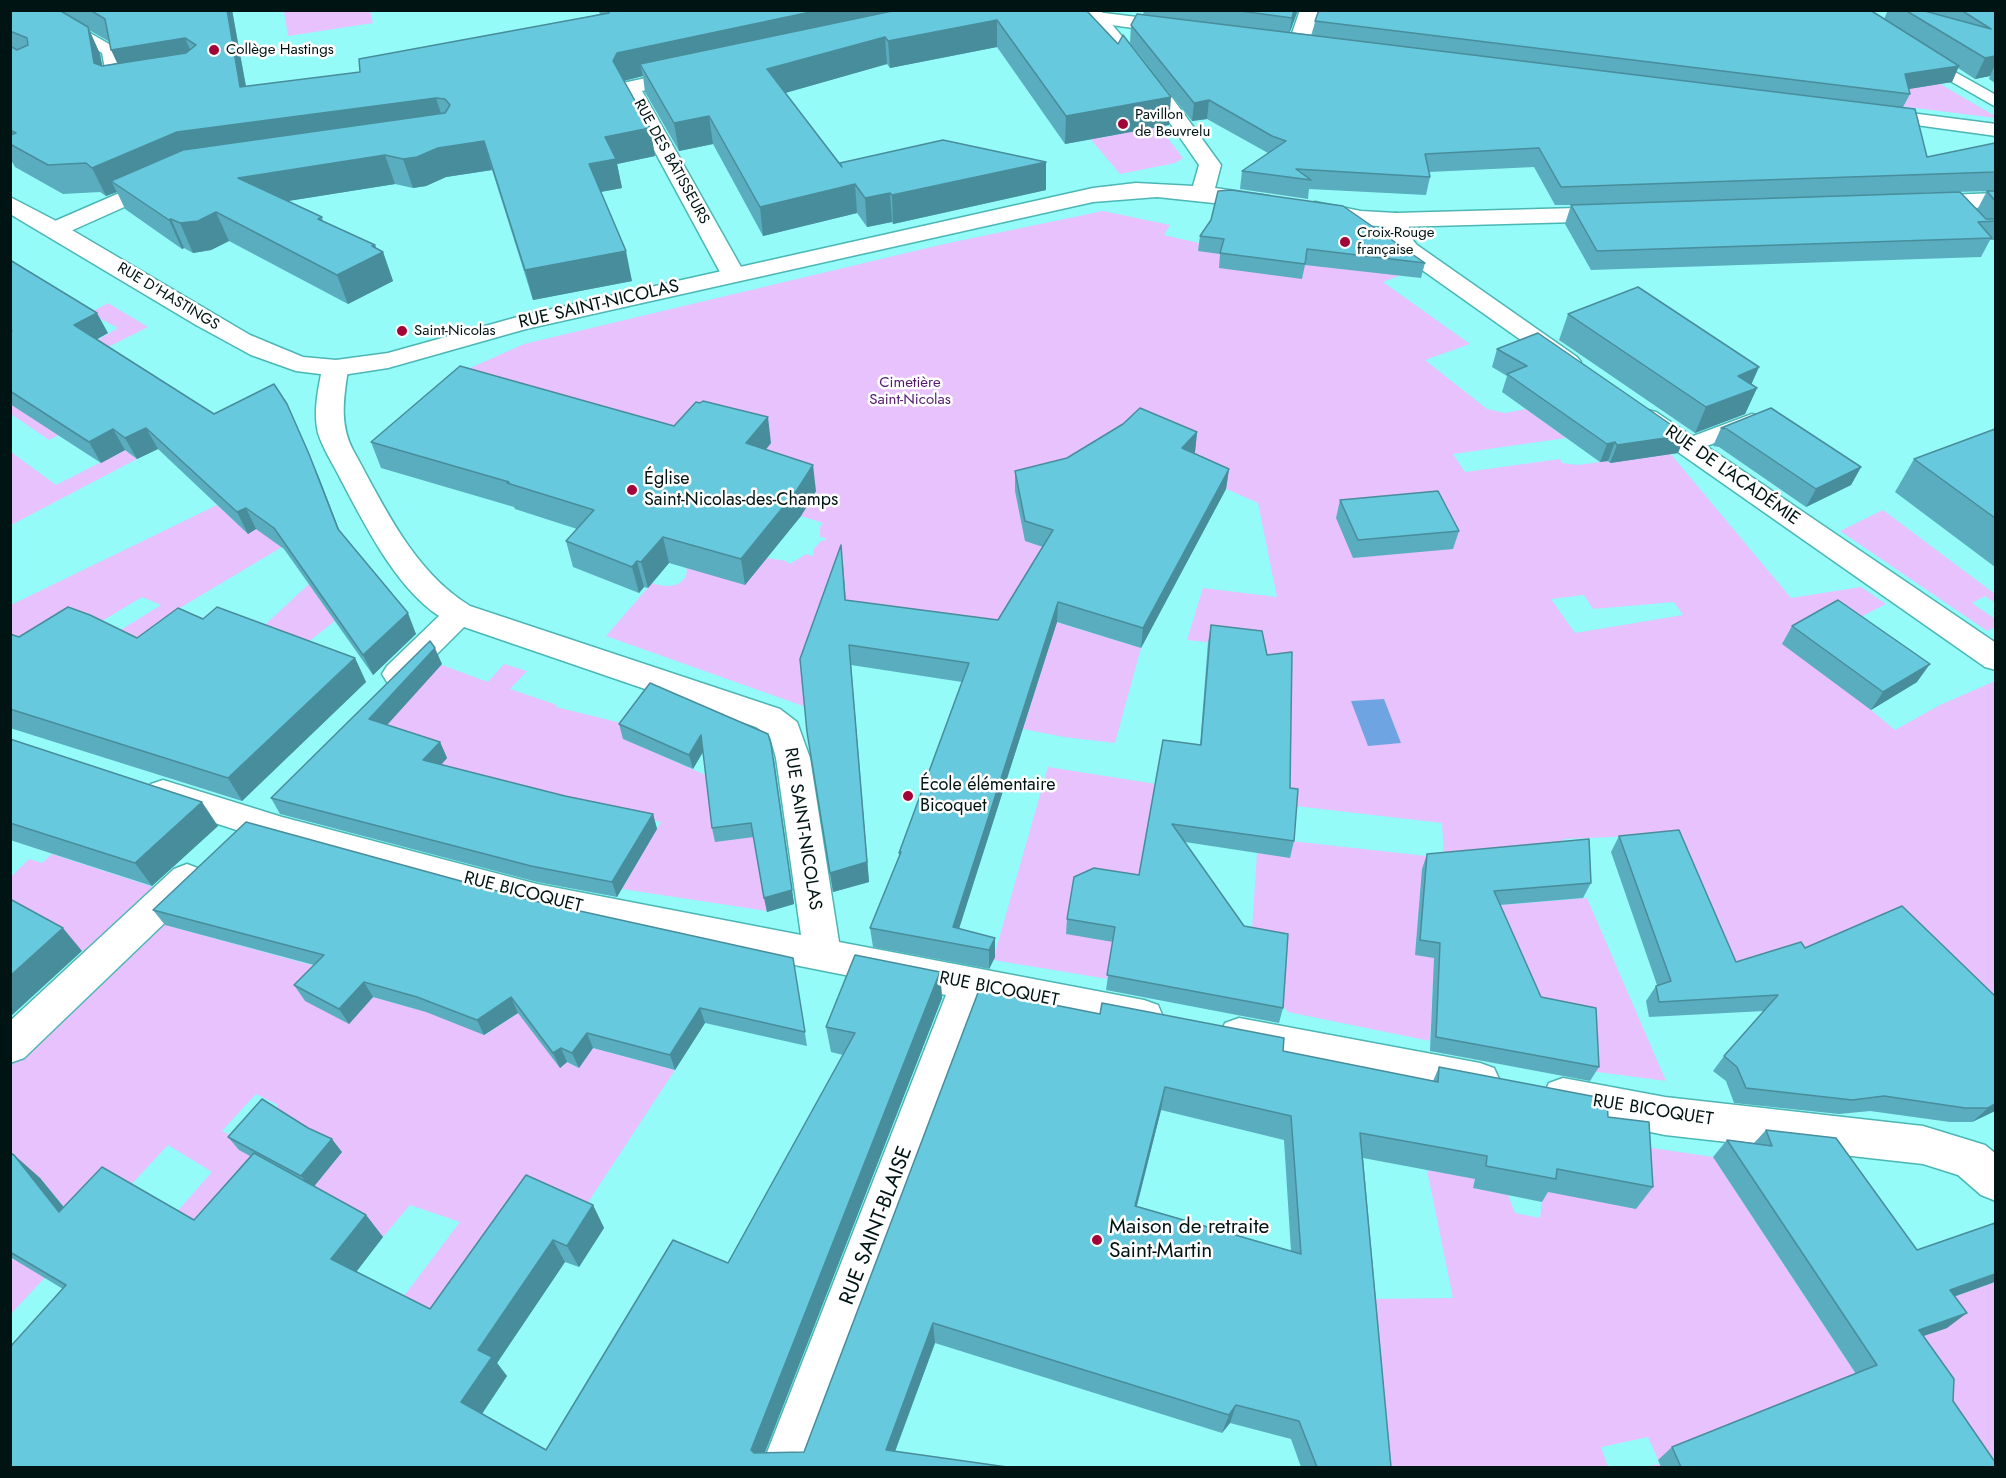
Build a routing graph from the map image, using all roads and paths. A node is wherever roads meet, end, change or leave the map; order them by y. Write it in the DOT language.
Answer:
graph roads {
  1 [pos="38,10"];
  2 [pos="1310,10"];
  3 [pos="1093,14"];
  4 [pos="1196,30"];
  5 [pos="1276,40"];
  6 [pos="1299,42"];
  7 [pos="1323,45"];
  8 [pos="1907,48"];
  9 [pos="711,70"];
  10 [pos="150,80"];
  11 [pos="1995,102"];
  12 [pos="1857,112"];
  13 [pos="1995,130"];
  14 [pos="180,174"];
  15 [pos="1202,193"];
  16 [pos="1995,201"];
  17 [pos="10,204"];
  18 [pos="1908,204"];
  19 [pos="1634,213"];
  20 [pos="1396,220"];
  21 [pos="56,229"];
  22 [pos="733,274"];
  23 [pos="335,369"];
  24 [pos="1589,377"];
  25 [pos="1627,404"];
  26 [pos="1752,421"];
  27 [pos="1688,446"];
  28 [pos="459,614"];
  29 [pos="1995,658"];
  30 [pos="374,698"];
  31 [pos="130,782"];
  32 [pos="274,796"];
  33 [pos="249,820"];
  34 [pos="822,955"];
  35 [pos="967,984"];
  36 [pos="10,1046"];
  37 [pos="1995,1180"];
  38 [pos="784,1467"];
  1 -- 10 [label="lane"];
  2 -- 6 [label="street"];
  3 -- 4 [label="street"];
  3 -- 15 [label="street"];
  5 -- 6 [label="street"];
  6 -- 7 [label="street"];
  8 -- 11 [label="lane"];
  9 -- 22 [label="street, RUE DES BÂTISSEURS"];
  12 -- 13 [label="street"];
  14 -- 21 [label="street"];
  15 -- 20 [label="street, RUE SAINT-NICOLAS"];
  15 -- 22 [label="street, RUE SAINT-NICOLAS"];
  16 -- 18 [label="street"];
  17 -- 21 [label="street, RUE D'HASTINGS"];
  19 -- 20 [label="street, RUE SAINT-NICOLAS"];
  20 -- 24 [label="street"];
  21 -- 23 [label="street, RUE D'HASTINGS"];
  22 -- 23 [label="street, RUE SAINT-NICOLAS"];
  23 -- 28 [label="street, RUE SAINT-NICOLAS"];
  25 -- 27 [label="street, RUE DE L'ACADÉMIE"];
  26 -- 27 [label="lane"];
  27 -- 29 [label="street, RUE DE L'ACADÉMIE"];
  28 -- 30 [label="street"];
  28 -- 34 [label="street, RUE SAINT-NICOLAS"];
  31 -- 33 [label="street, RUE BICOQUET"];
  32 -- 33 [label="street"];
  33 -- 34 [label="street, RUE BICOQUET"];
  33 -- 36 [label="street"];
  34 -- 35 [label="street, RUE BICOQUET"];
  35 -- 37 [label="street, RUE BICOQUET"];
  35 -- 38 [label="street, RUE SAINT-BLAISE"];
}
